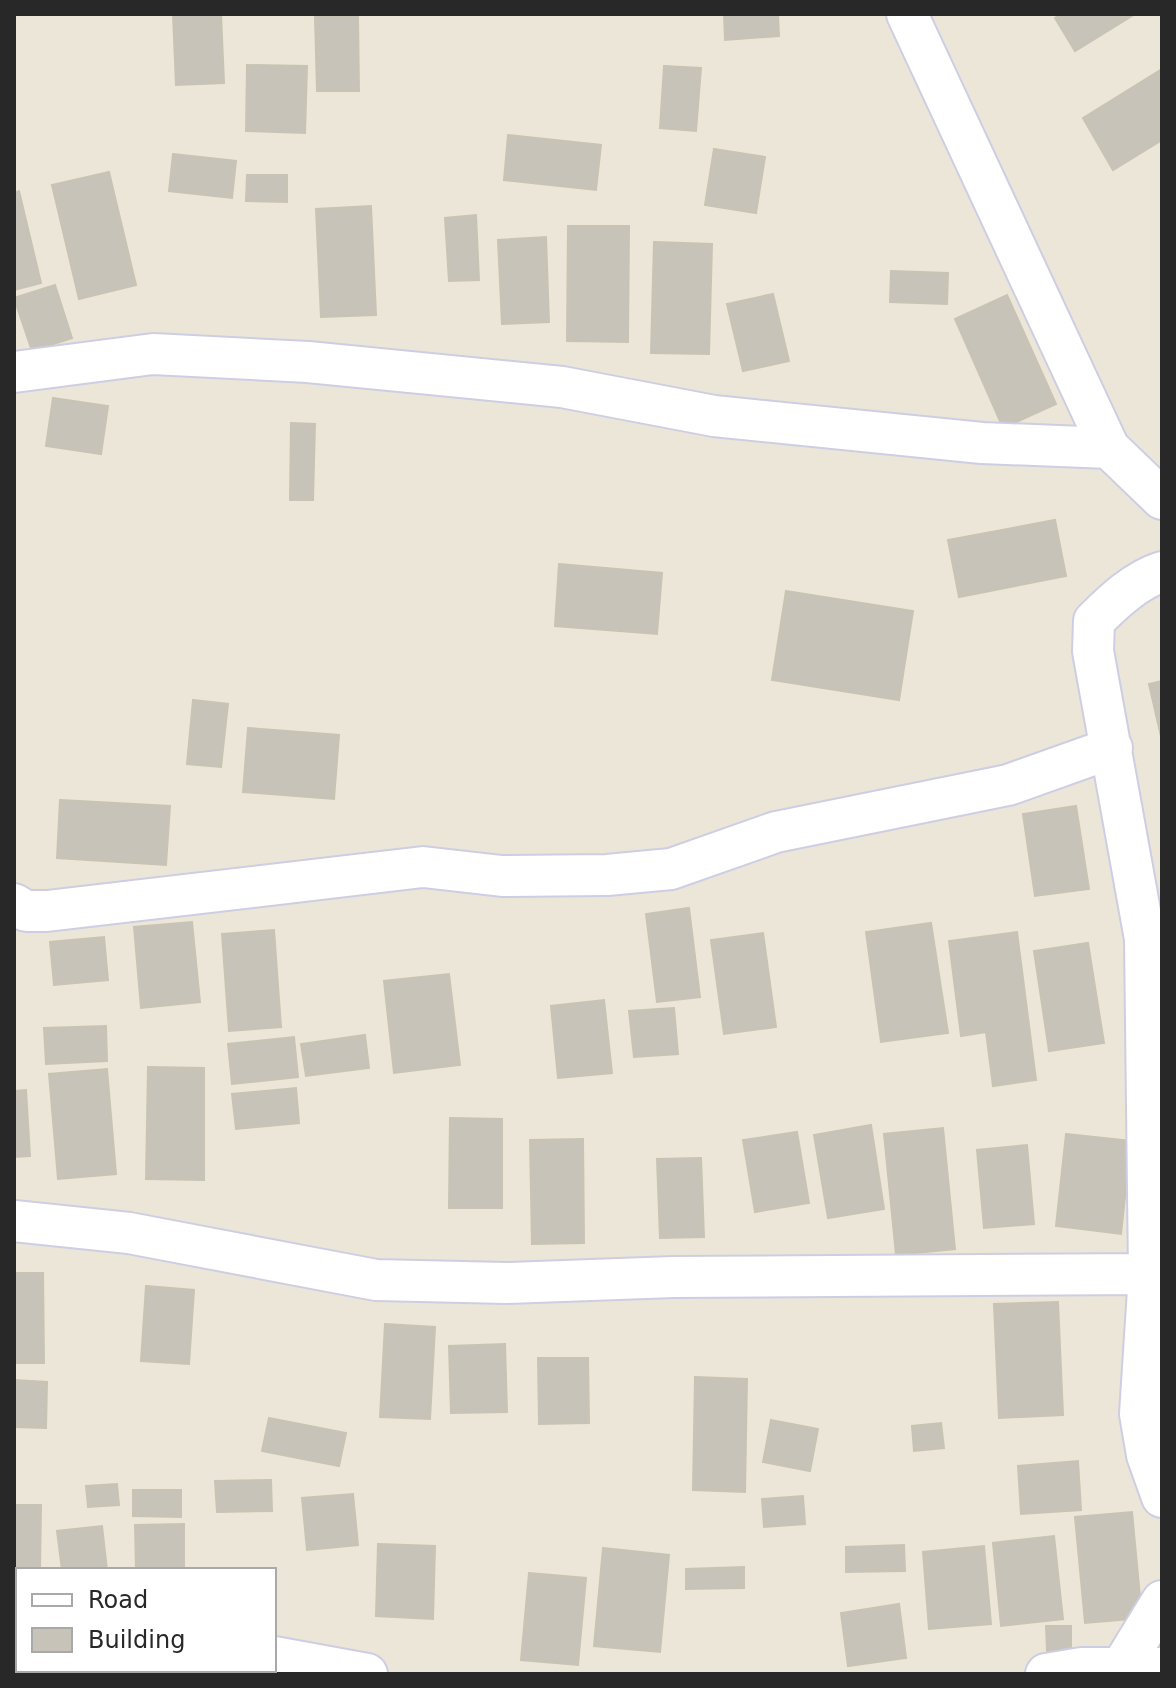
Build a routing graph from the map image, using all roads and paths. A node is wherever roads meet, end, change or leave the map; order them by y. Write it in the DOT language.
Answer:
graph roads {
  1 [pos="907,14"];
  2 [pos="14,372"];
  3 [pos="1109,448"];
  4 [pos="1162,499"];
  5 [pos="1162,572"];
  6 [pos="1112,748"];
  7 [pos="14,904"];
  8 [pos="14,1221"];
  9 [pos="1149,1274"];
  10 [pos="1162,1497"];
  11 [pos="1162,1601"];
  12 [pos="276,1657"];
  13 [pos="1121,1668"];
  14 [pos="1162,1668"];
  15 [pos="367,1674"];
  16 [pos="1046,1674"];
  1 -- 3 [label="street"];
  2 -- 3 [label="street"];
  3 -- 4 [label="street"];
  5 -- 6 [label="street"];
  6 -- 7 [label="street"];
  6 -- 9 [label="street"];
  8 -- 9 [label="street"];
  9 -- 10 [label="street"];
  11 -- 13 [label="street"];
  12 -- 15 [label="street"];
  13 -- 14 [label="street"];
  13 -- 16 [label="street"];
}
